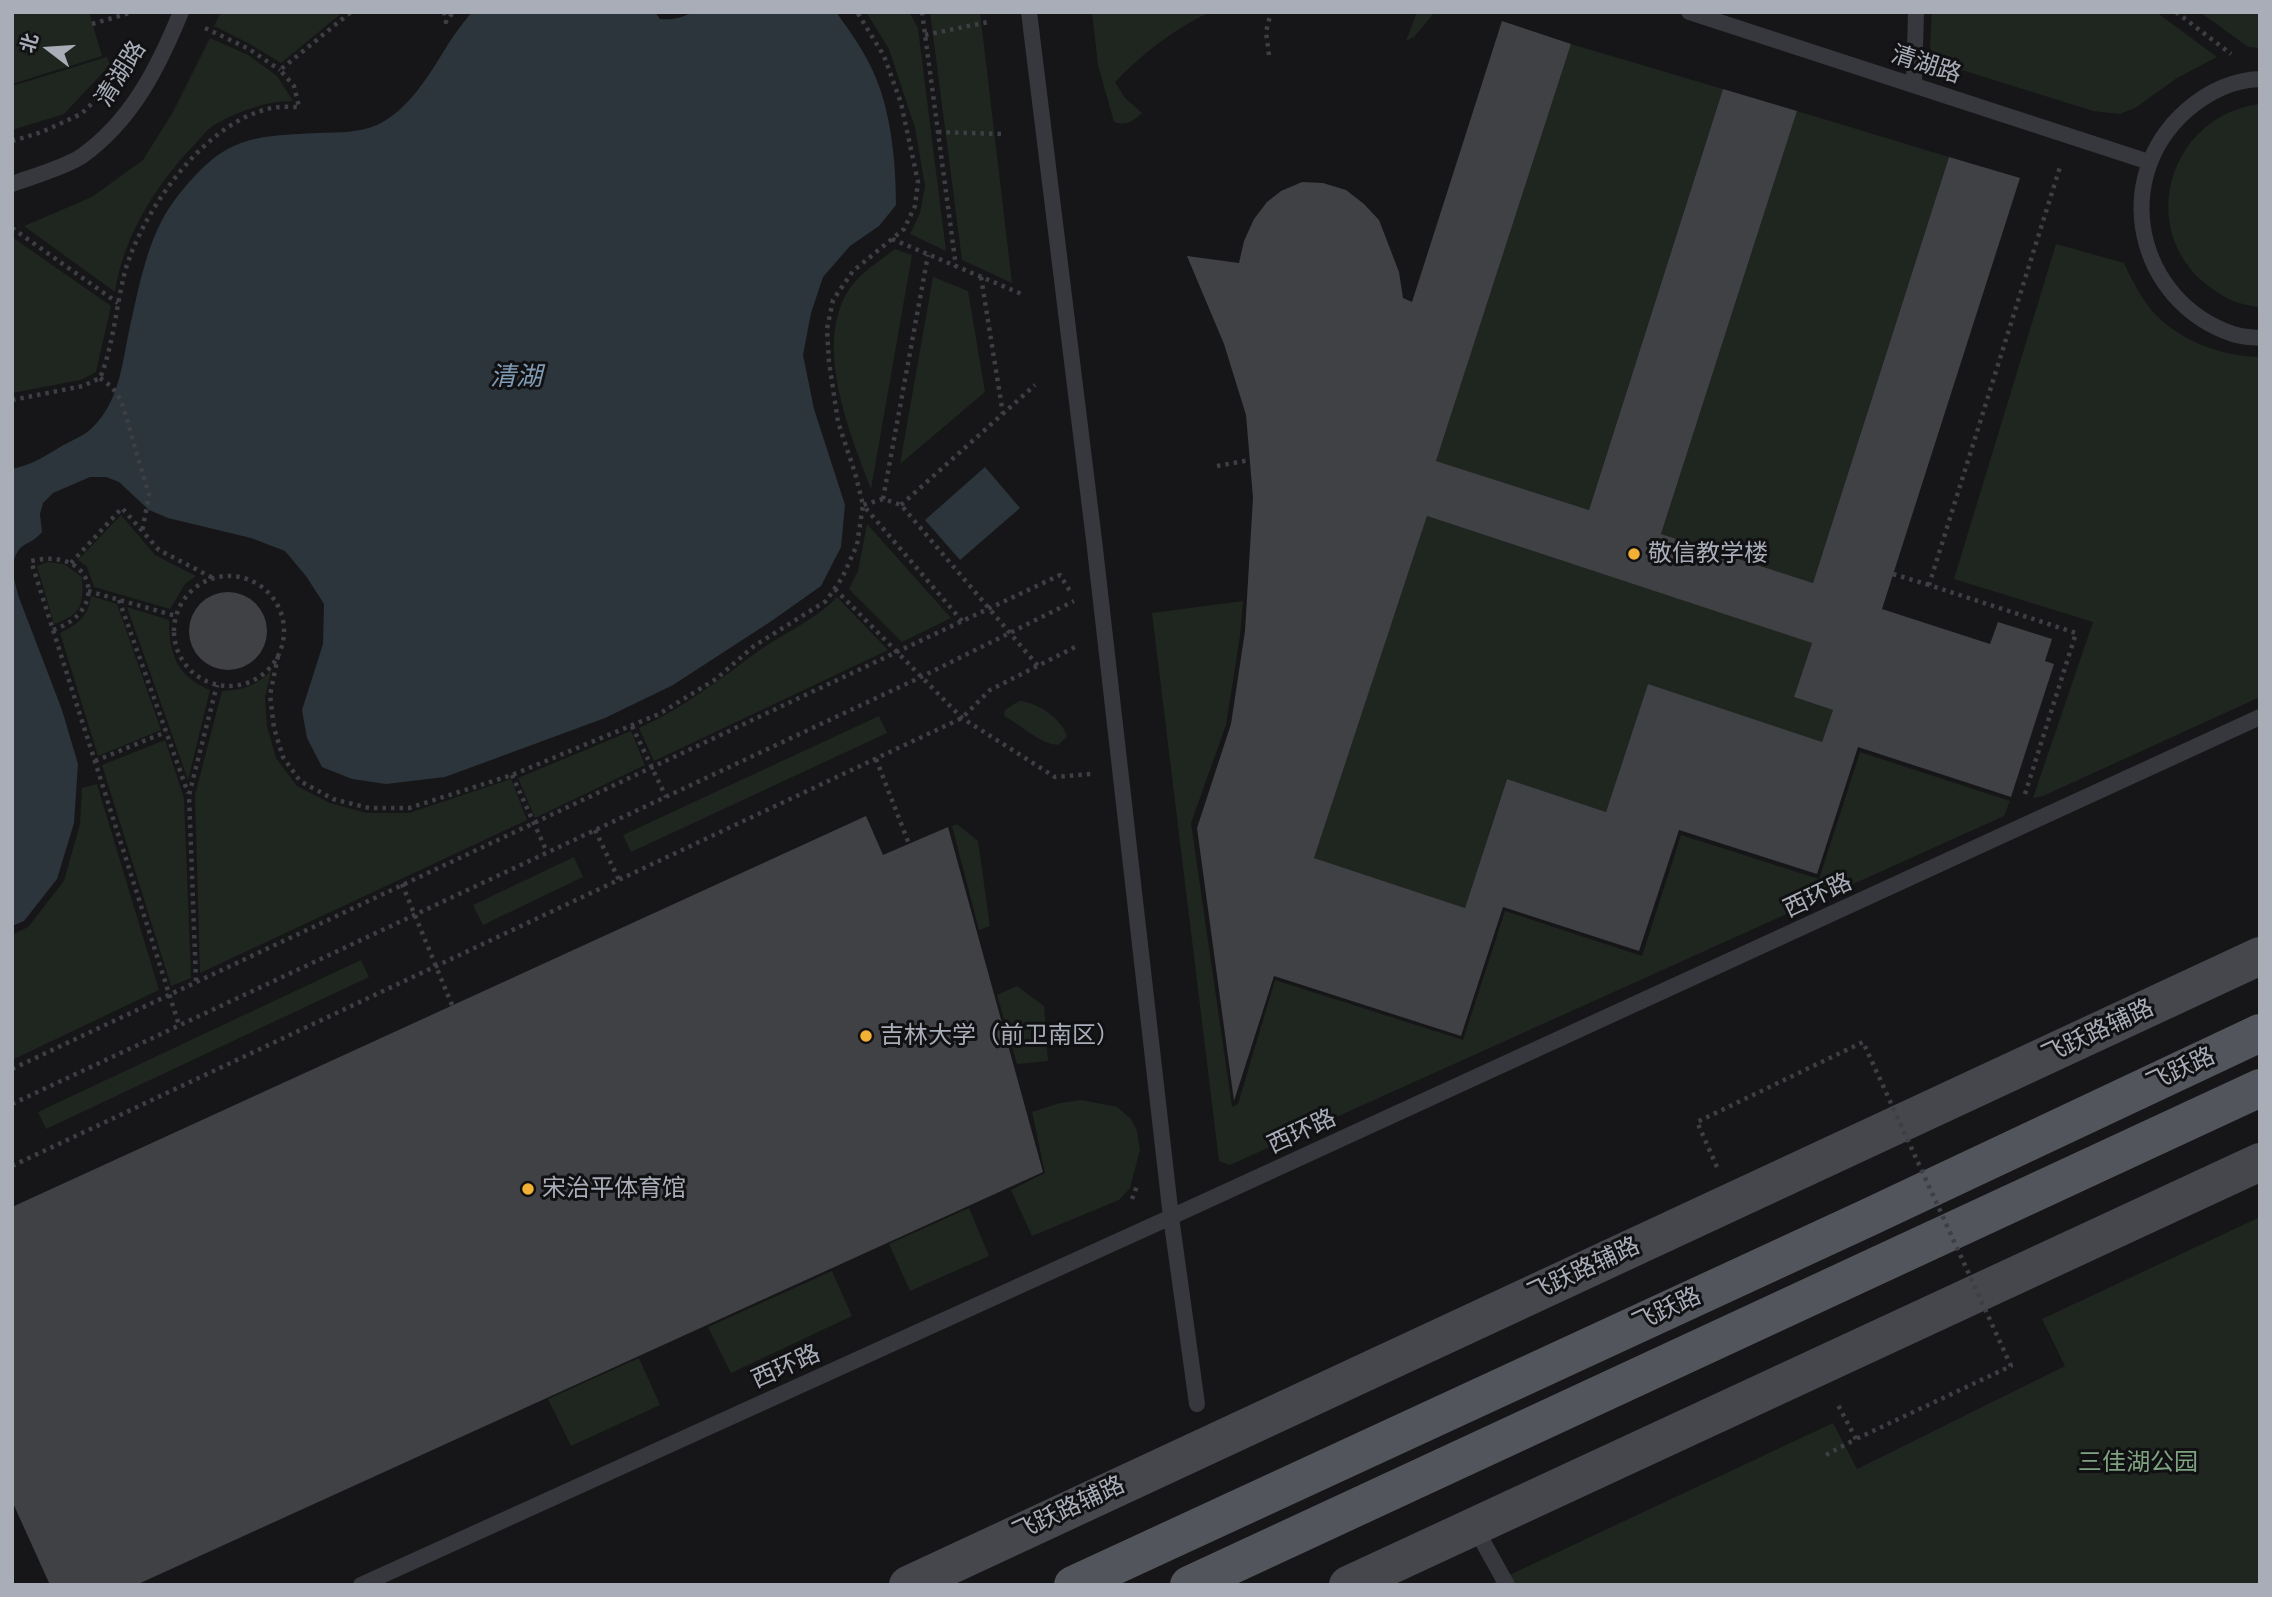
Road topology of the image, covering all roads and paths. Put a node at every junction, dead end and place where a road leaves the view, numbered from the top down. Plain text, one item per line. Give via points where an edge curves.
1 (133, 12) edge
2 (181, 12) edge
3 (351, 12) edge
4 (444, 12) edge
5 (453, 12) edge
6 (857, 12) edge
7 (916, 12) edge
8 (922, 12) edge
9 (1029, 12) edge
10 (1271, 12) edge
11 (1689, 12) edge
12 (1916, 12) edge
13 (2176, 12) edge
14 (988, 22) dead end
15 (92, 24) dead end
16 (924, 24) junction
17 (205, 28) dead end
18 (925, 35) junction
19 (1269, 55) dead end
20 (280, 70) junction
21 (2253, 79) edge
22 (1913, 84) junction
23 (100, 96) dead end
24 (938, 132) junction
25 (1002, 134) dead end
26 (12, 141) edge
27 (2149, 162) junction
28 (2060, 167) dead end
29 (12, 184) edge
30 (12, 228) edge
31 (892, 239) junction
32 (928, 255) junction
33 (956, 267) junction
34 (981, 277) junction
35 (1024, 295) dead end
36 (118, 303) junction
37 (2260, 338) edge
38 (100, 378) junction
39 (1035, 385) dead end
40 (12, 400) edge
41 (1003, 414) junction
42 (1250, 460) dead end
43 (1217, 466) dead end
44 (883, 499) junction
45 (863, 505) junction
46 (901, 505) junction
47 (142, 533) junction
48 (71, 563) junction
49 (1893, 574) dead end
50 (213, 578) junction
51 (1929, 585) junction
52 (835, 589) junction
53 (88, 591) junction
54 (119, 600) junction
55 (1076, 600) junction
56 (989, 608) junction
57 (1077, 611) dead end
58 (176, 615) junction
59 (962, 621) junction
60 (53, 630) junction
61 (1010, 633) junction
62 (1081, 644) dead end
63 (897, 652) junction
64 (278, 656) junction
65 (1038, 666) junction
66 (921, 677) junction
67 (217, 685) junction
68 (2260, 717) edge
69 (962, 718) junction
70 (632, 726) junction
71 (166, 732) junction
72 (876, 759) junction
73 (95, 761) junction
74 (652, 768) junction
75 (1096, 773) dead end
76 (512, 775) junction
77 (189, 794) junction
78 (666, 797) junction
79 (534, 823) junction
80 (595, 830) junction
81 (2012, 832) junction
82 (909, 844) dead end
83 (547, 852) junction
84 (619, 880) junction
85 (402, 884) junction
86 (415, 914) junction
87 (2260, 956) edge
88 (437, 965) junction
89 (196, 981) junction
90 (169, 994) junction
91 (452, 1005) dead end
92 (179, 1025) junction
93 (2260, 1033) edge
94 (12, 1069) edge
95 (2260, 1088) edge
96 (12, 1104) edge
97 (2260, 1162) edge
98 (12, 1166) edge
99 (1717, 1167) dead end
100 (1171, 1217) junction
101 (1837, 1403) dead end
102 (1197, 1404) dead end
103 (1856, 1439) junction
104 (1826, 1455) dead end
105 (1474, 1526) junction
106 (361, 1585) edge
107 (908, 1585) edge
108 (1073, 1585) edge
109 (1189, 1585) edge
110 (1348, 1585) edge
111 (1507, 1585) edge

1 - 15 path
2 - 29 lane, 清湖路 via 123,120 80,157
3 - 20 path
4 - 5 path via 446,22
6 - 31 path via 884,56 901,103 918,182 915,206 904,229
7 - 16 path
8 - 16 path
9 - 100 lane
10 - 19 path via 1266,32
11 - 22 lane, 清湖路
12 - 22 lane
13 - 21 path via 2229,51
14 - 18 path
16 - 18 path
17 - 20 path via 249,48
18 - 24 path
20 - 36 path via 294,86 299,107 273,108 210,140 147,218
21 - 27 lane via 2204,95 2171,124
22 - 27 lane, 清湖路
23 - 26 path via 81,114
24 - 25 path
24 - 33 path
27 - 37 lane via 2140,205 2146,248 2165,286 2196,316 2235,335
28 - 51 path
30 - 36 path
31 - 32 path
31 - 45 path via 853,271 833,300 827,330 838,422
32 - 33 path
32 - 44 path
33 - 34 path
34 - 35 path
34 - 41 path
36 - 38 path
38 - 40 path via 83,386
38 - 47 path via 121,400 149,495
39 - 41 path
41 - 46 path
42 - 43 path
44 - 45 path
44 - 46 path
45 - 52 path via 857,545
45 - 59 path
46 - 56 path
47 - 48 path via 122,509
47 - 50 path via 159,550
48 - 53 path via 85,576
48 - 60 path via 47,557 31,561
49 - 51 path
50 - 58 path via 197,586
50 - 64 path via 249,580 276,603 283,620
51 - 81 path via 2076,633
52 - 63 path
52 - 70 path via 825,601 754,646 716,679
53 - 54 path
53 - 60 path via 77,618
54 - 58 path
54 - 71 path
55 - 56 path via 1060,575
55 - 57 path
55 - 61 path
56 - 59 path
56 - 61 path
58 - 67 path via 173,634 186,667
59 - 63 path
60 - 73 path
61 - 65 path
61 - 66 path
62 - 65 path
63 - 66 path
63 - 74 path
64 - 67 path via 253,681
64 - 76 path via 270,695 283,757 300,781 333,799 369,808 409,808
65 - 69 path via 990,690
66 - 69 path
66 - 78 path
67 - 77 path
68 - 81 lane, 西环路
69 - 72 path
69 - 75 path via 1055,777
70 - 74 path
70 - 76 path
71 - 73 path
71 - 77 path
72 - 82 path
72 - 84 path
73 - 90 path
74 - 78 path
74 - 79 path
76 - 79 path
77 - 89 path
78 - 80 path
79 - 83 path
79 - 85 path
80 - 83 path
80 - 84 path
81 - 100 lane, 西环路
83 - 86 path
84 - 88 path
85 - 86 path
85 - 89 path
86 - 88 path
86 - 92 path
87 - 107 street, 飞跃路辅路
88 - 91 path
88 - 98 path
89 - 90 path
90 - 92 path
90 - 94 path
92 - 96 path
93 - 108 main road, 飞跃路
95 - 109 main road, 飞跃路
97 - 105 street
99 - 103 path, bridge via 1697,1122 1863,1042 2011,1366
100 - 102 lane
100 - 106 lane, 西环路
101 - 103 path
103 - 104 path
105 - 110 street
105 - 111 lane

